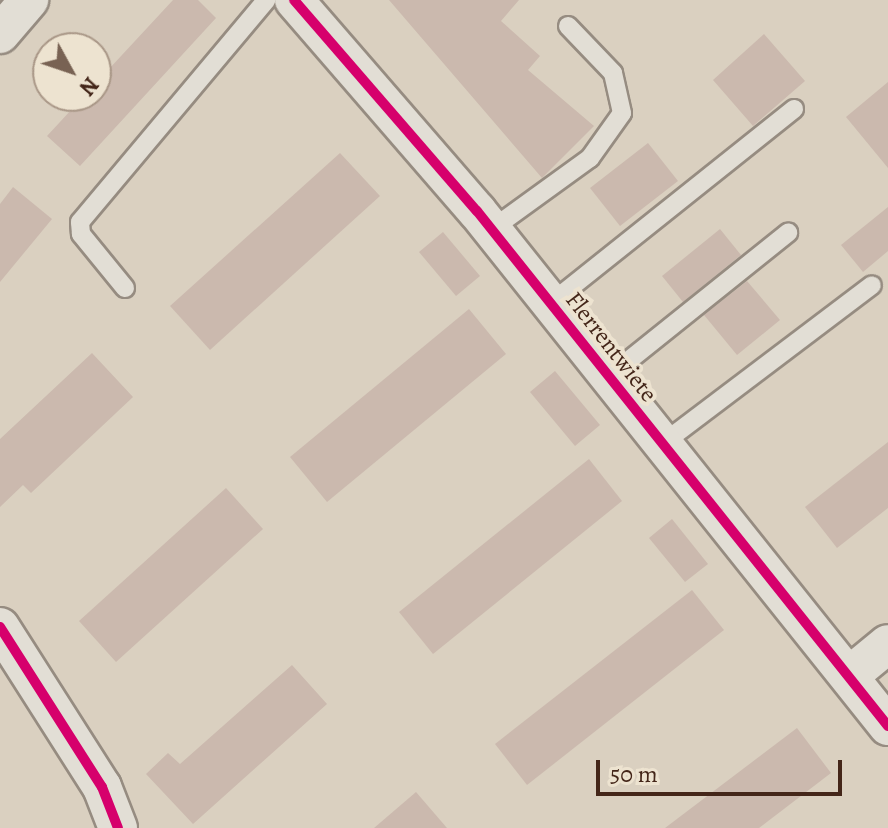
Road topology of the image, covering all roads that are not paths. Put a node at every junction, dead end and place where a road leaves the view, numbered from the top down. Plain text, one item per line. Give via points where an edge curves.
1 (29, 0) edge
2 (266, 0) edge
3 (302, 3) edge
4 (568, 26) dead end
5 (0, 34) edge
6 (794, 109) dead end
7 (492, 229) junction
8 (788, 233) dead end
9 (872, 285) dead end
10 (125, 288) dead end
11 (551, 303) junction
12 (608, 377) junction
13 (662, 444) junction
14 (0, 627) edge
15 (888, 644) edge
16 (849, 676) junction
17 (888, 726) edge
18 (118, 828) edge

1 - 5 street
2 - 10 lane via 80,222 81,234
3 - 7 street, Flerrentwiete
4 - 7 lane via 613,73 622,113 590,158
6 - 11 lane
7 - 11 street, Flerrentwiete
8 - 12 lane
9 - 13 lane
11 - 12 street, Flerrentwiete
12 - 13 street, Flerrentwiete
13 - 16 street, Flerrentwiete
14 - 18 street via 102,787
15 - 16 street
16 - 17 street, Flerrentwiete

